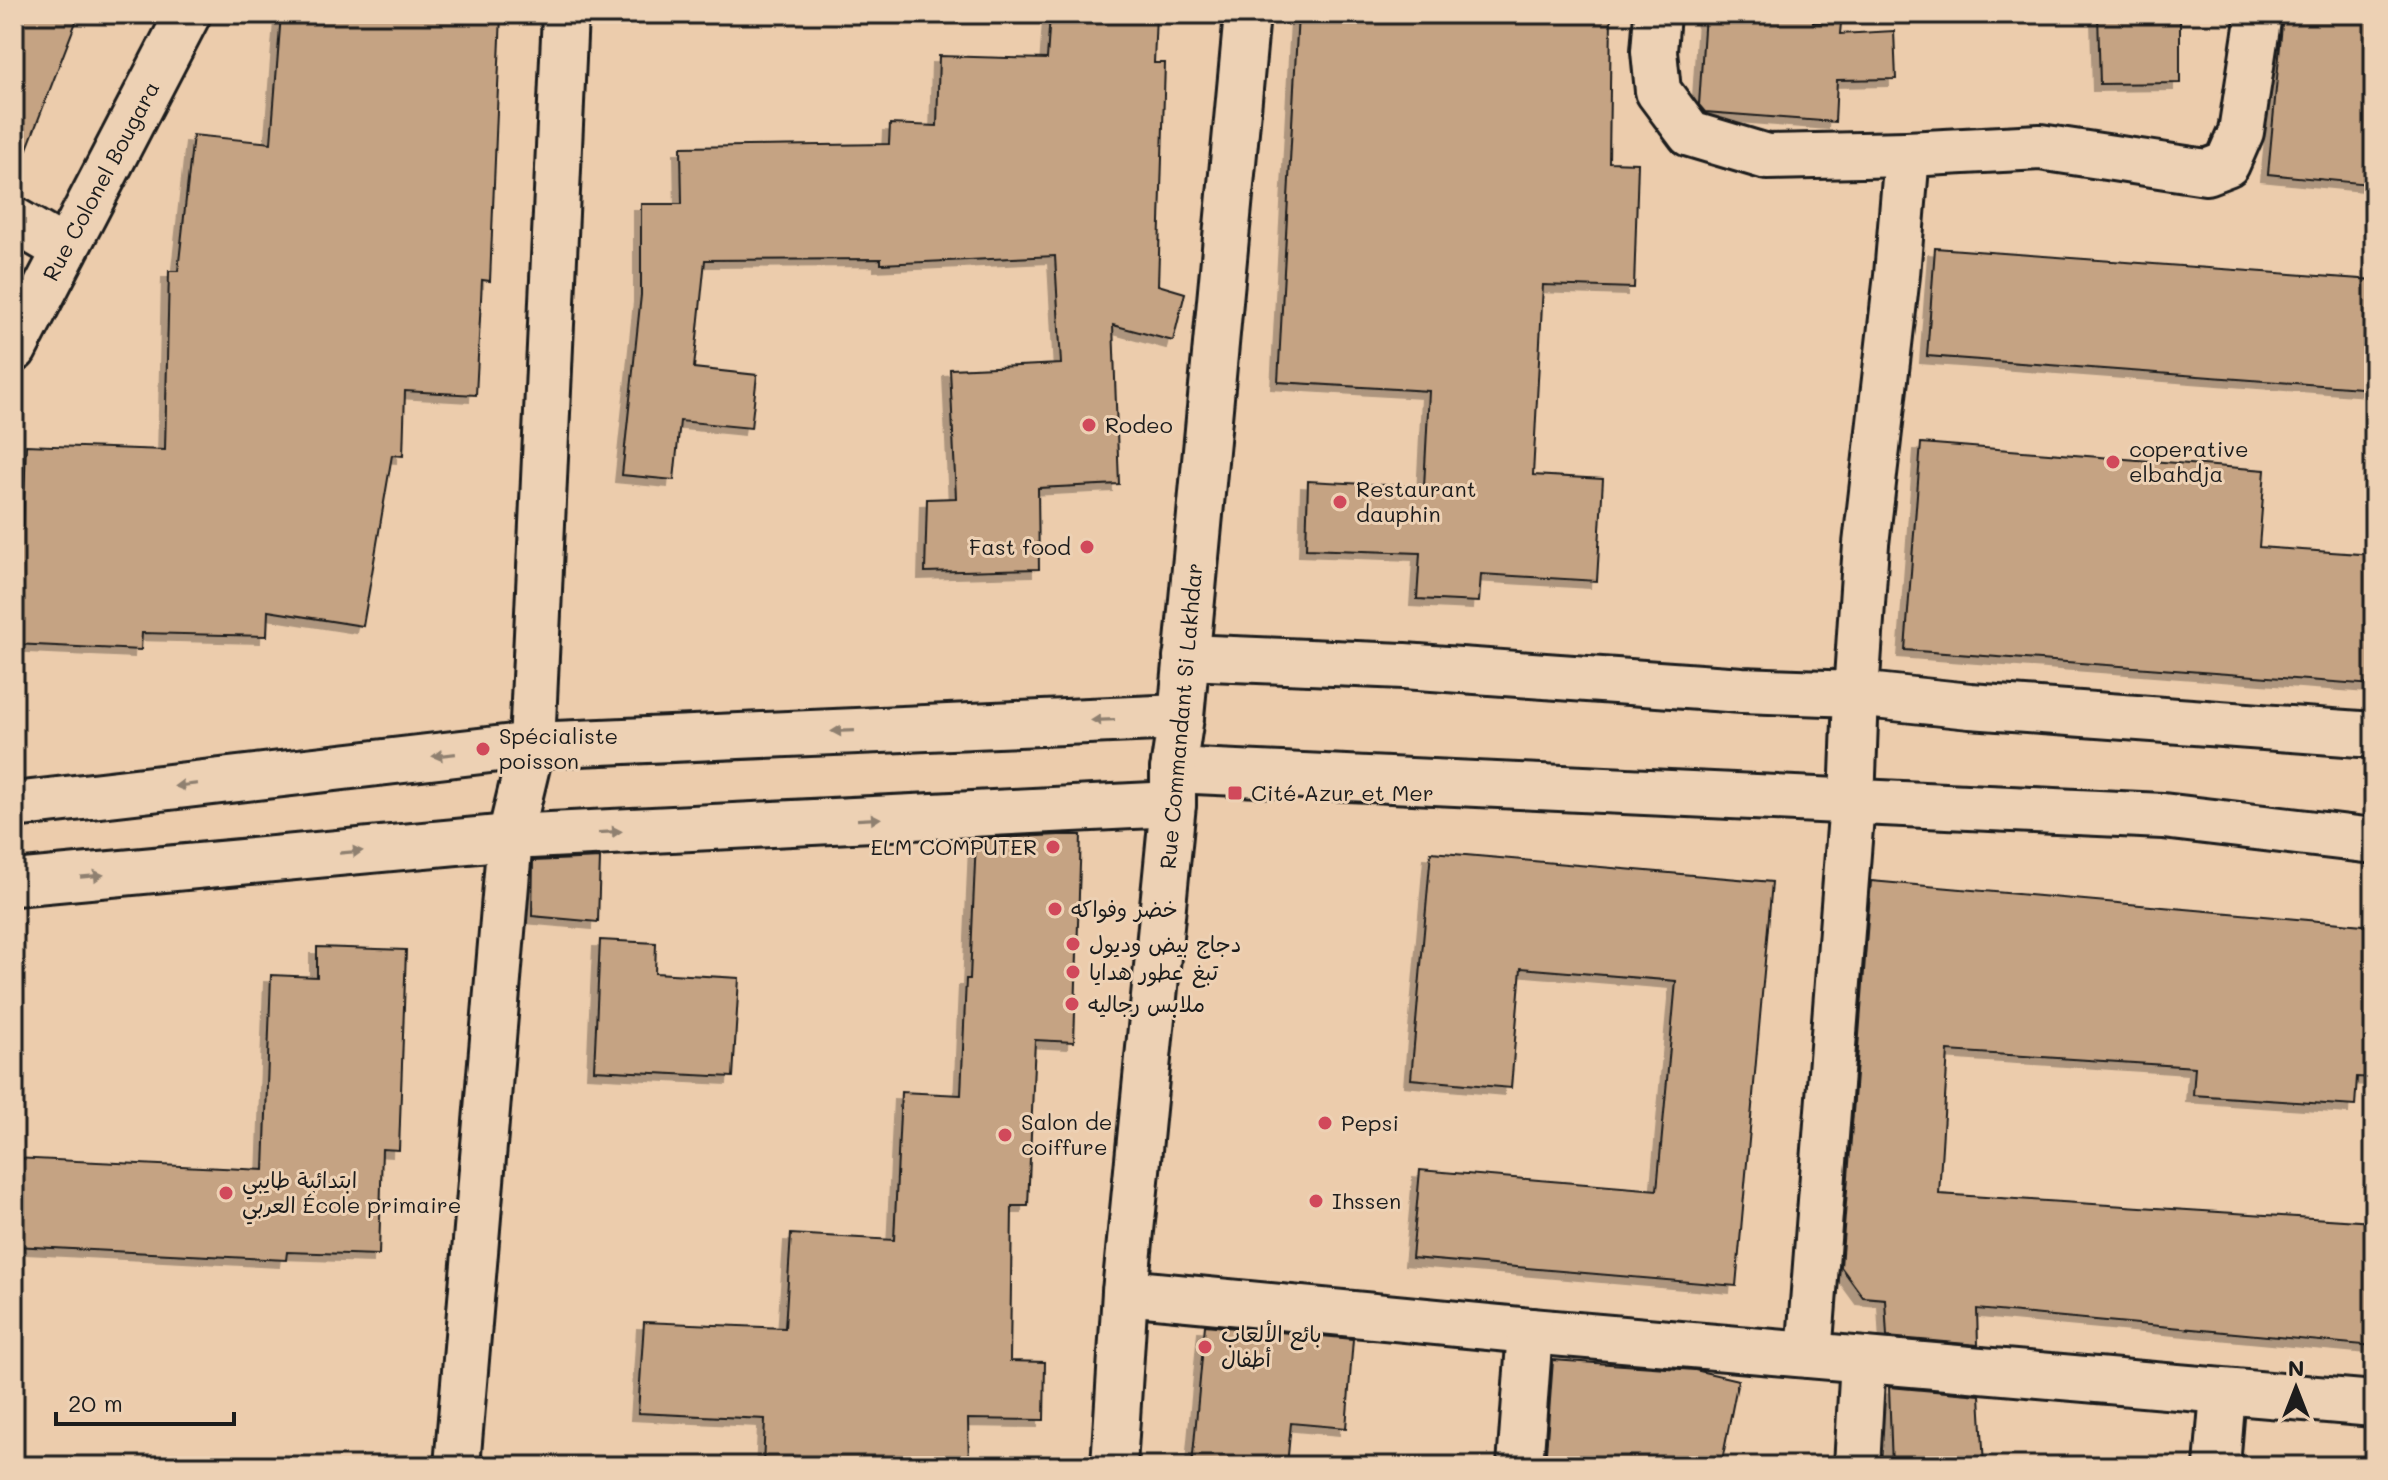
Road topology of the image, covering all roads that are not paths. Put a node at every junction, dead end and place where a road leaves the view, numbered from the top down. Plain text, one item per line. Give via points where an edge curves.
1 (188, 14) edge
2 (565, 14) edge
3 (1247, 14) edge
4 (1657, 14) edge
5 (2259, 14) edge
6 (1907, 154) junction
7 (14, 220) edge
8 (65, 250) junction
9 (14, 349) edge
10 (1186, 657) junction
11 (1856, 694) junction
12 (1181, 717) junction
13 (2374, 735) edge
14 (532, 745) junction
15 (1173, 787) junction
16 (1852, 802) junction
17 (14, 805) edge
18 (510, 837) junction
19 (2374, 841) edge
20 (14, 883) edge
21 (1125, 1292) junction
22 (1530, 1331) junction
23 (1809, 1355) junction
24 (1863, 1360) junction
25 (2223, 1393) junction
26 (2374, 1404) edge
27 (457, 1466) edge
28 (1114, 1466) edge
29 (1520, 1466) edge
30 (1857, 1466) edge
31 (2217, 1466) edge

1 - 8 street, Rue Colonel Bougara
2 - 14 street
3 - 10 street, Rue Commandant Si Lakhdar
4 - 6 street via 1658,91 1690,134 1767,157
5 - 6 street via 2241,132 2227,164 2206,172 2040,147
6 - 11 street via 1866,544
7 - 8 street
8 - 9 street, Rue Colonel Bougara
10 - 11 street
10 - 12 street, Rue Commandant Si Lakhdar
11 - 13 street
11 - 16 street
12 -> 14 street
12 - 15 street, Rue Commandant Si Lakhdar
14 -> 17 street
14 - 18 street
15 - 16 street
18 -> 15 street
15 - 21 street, Rue Commandant Si Lakhdar
16 - 19 street via 2163,816
16 - 23 street
20 -> 18 street
18 - 27 street
21 - 22 street
21 - 28 street, Rue Commandant Si Lakhdar
22 - 23 street
22 - 29 street
23 - 24 street
24 - 25 street
24 - 30 street
25 - 26 street
25 - 31 street

